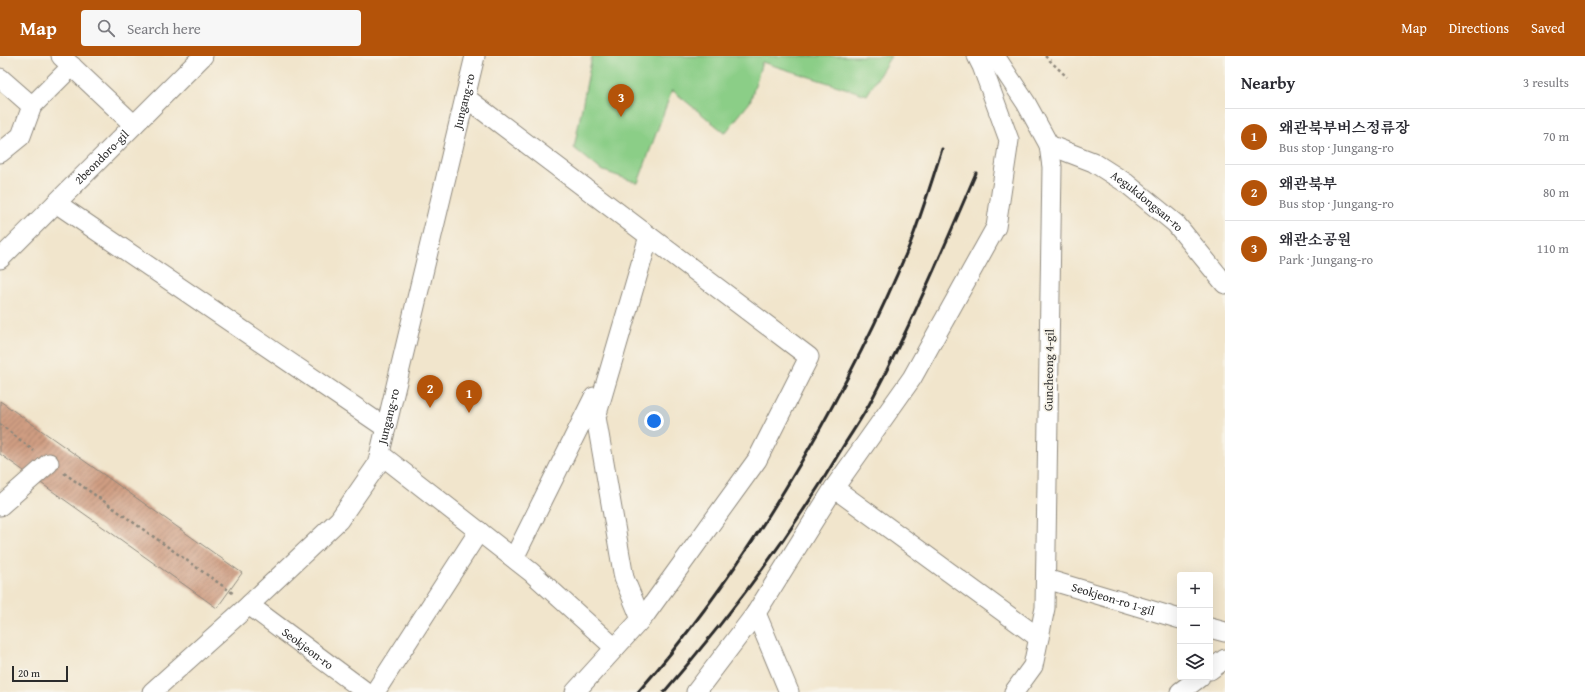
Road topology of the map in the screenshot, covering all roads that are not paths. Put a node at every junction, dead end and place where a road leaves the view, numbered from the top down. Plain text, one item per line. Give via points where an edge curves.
1 (475, 56) edge
2 (978, 56) edge
3 (996, 56) edge
4 (200, 57) edge
5 (66, 61) edge
6 (0, 78) edge
7 (465, 97) junction
8 (32, 106) junction
9 (134, 126) junction
10 (1048, 145) junction
11 (0, 153) edge
12 (56, 203) junction
13 (649, 236) junction
14 (0, 259) edge
15 (1225, 284) edge
16 (612, 361) junction
17 (386, 428) junction
18 (380, 454) junction
19 (50, 463) road end
20 (834, 488) junction
21 (0, 506) edge
22 (479, 531) junction
23 (514, 558) junction
24 (1046, 579) junction
25 (249, 605) junction
26 (756, 613) junction
27 (1177, 618) edge
28 (641, 619) junction
29 (1213, 629) edge
30 (1225, 632) edge
31 (1039, 638) junction
32 (615, 648) junction
33 (1225, 659) edge
34 (1213, 668) edge
35 (1196, 680) edge
36 (152, 692) edge
37 (366, 692) edge
38 (375, 692) edge
39 (575, 692) edge
40 (696, 692) edge
41 (789, 692) edge
42 (1014, 692) edge
43 (1180, 692) edge

1 - 7 street, Jungang-ro
2 - 20 street via 1008,140 996,227 912,378
3 - 10 street, Guncheong 4-gil via 1026,103
4 - 9 street, 2beondoro-gil
5 - 8 street
5 - 9 street
6 - 8 street
7 - 13 street
7 - 17 street, Jungang-ro
8 - 11 street via 21,136
9 - 12 street, 2beondoro-gil
10 - 15 street, Aegukdongsan-ro via 1093,162 1126,183 1176,224
10 - 24 street, Guncheong 4-gil via 1052,167
12 - 14 street, 2beondoro-gil
12 - 17 street
13 - 16 street
13 - 28 street via 809,357 757,460
16 - 23 street
16 - 28 street via 596,417 624,578
17 - 18 street, Jungang-ro
18 - 22 street
18 - 25 street, Jungang-ro via 377,465 339,520
19 - 21 street
20 - 26 street
20 - 31 street
22 - 23 street
22 - 38 street
23 - 32 street
24 - 27 street, Seokjeon-ro 1-gil
24 - 31 street, Guncheong 4-gil via 1045,608
25 - 36 street, Jungang-ro
25 - 37 street, Seokjeon-ro
26 - 40 street
26 - 41 street
28 - 32 street
29 - 30 street
31 - 42 street, Guncheong 4-gil via 1033,666
32 - 39 street
33 - 34 street
35 - 43 street

